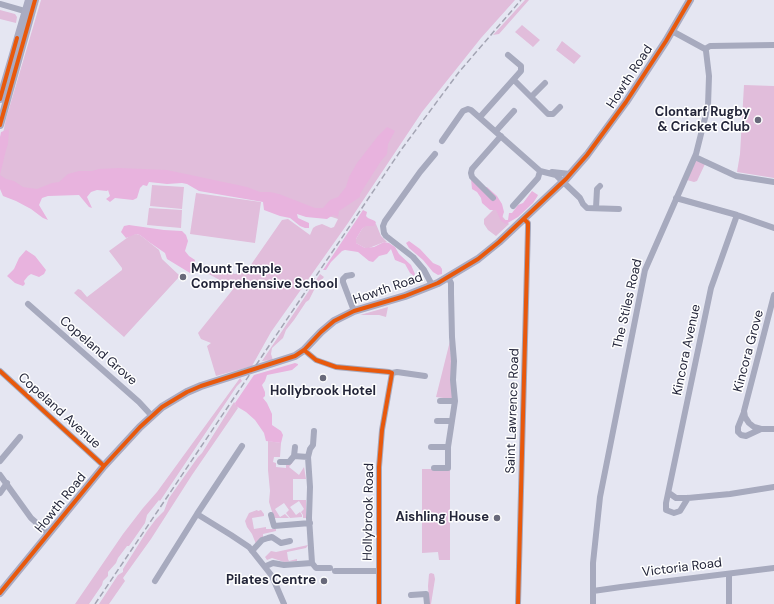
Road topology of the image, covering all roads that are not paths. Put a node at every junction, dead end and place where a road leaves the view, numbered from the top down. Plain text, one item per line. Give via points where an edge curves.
1 (29, 0) edge
2 (35, 0) edge
3 (690, 0) edge
4 (1, 3) edge
5 (28, 12) junction
6 (672, 31) junction
7 (774, 45) edge
8 (705, 49) junction
9 (508, 55) dead end
10 (12, 67) junction
11 (514, 80) junction
12 (545, 82) dead end
13 (531, 97) junction
14 (0, 99) edge
15 (560, 107) dead end
16 (514, 112) dead end
17 (480, 117) junction
18 (0, 124) edge
19 (496, 131) junction
20 (501, 136) junction
21 (442, 141) dead end
22 (435, 154) dead end
23 (695, 157) junction
24 (540, 171) junction
25 (551, 172) junction
26 (570, 174) junction
27 (563, 182) junction
28 (774, 182) edge
29 (600, 186) dead end
30 (493, 198) dead end
31 (676, 198) junction
32 (513, 206) dead end
33 (596, 208) junction
34 (619, 209) dead end
35 (737, 215) junction
36 (524, 219) junction
37 (774, 228) edge
38 (352, 275) dead end
39 (448, 277) junction
40 (432, 285) junction
41 (774, 295) edge
42 (28, 304) dead end
43 (354, 311) junction
44 (304, 350) junction
45 (0, 371) edge
46 (392, 373) junction
47 (425, 376) dead end
48 (440, 401) dead end
49 (455, 401) junction
50 (744, 411) junction
51 (152, 415) junction
52 (437, 421) dead end
53 (452, 421) junction
54 (761, 429) junction
55 (774, 429) edge
56 (314, 431) dead end
57 (20, 437) dead end
58 (242, 446) dead end
59 (295, 447) dead end
60 (431, 447) dead end
61 (448, 447) junction
62 (294, 456) junction
63 (308, 457) junction
64 (0, 461) edge
65 (280, 462) dead end
66 (104, 466) junction
67 (434, 468) dead end
68 (0, 475) edge
69 (7, 483) junction
70 (774, 487) edge
71 (0, 493) edge
72 (669, 493) junction
73 (688, 498) junction
74 (197, 514) junction
75 (271, 515) dead end
76 (310, 523) junction
77 (49, 534) junction
78 (290, 542) dead end
79 (252, 551) junction
80 (312, 563) junction
81 (266, 566) junction
82 (774, 568) edge
83 (379, 572) junction
84 (729, 574) junction
85 (155, 581) dead end
86 (593, 591) junction
87 (0, 594) edge
88 (411, 595) dead end
89 (284, 604) edge
90 (379, 604) edge
91 (427, 604) edge
92 (518, 604) edge
93 (593, 604) edge
94 (729, 604) edge

1 - 5 main road
2 - 5 main road
3 - 6 main road, Howth Road
4 - 5 street
5 - 10 main road
6 - 8 street
6 - 26 main road, Howth Road via 617,115
7 - 8 street via 710,46
8 - 23 street, The Stiles Road via 709,95
9 - 11 street via 522,69
10 - 14 main road
10 - 18 main road
11 - 13 street
11 - 17 street
12 - 13 street
13 - 15 street via 548,114 553,114
16 - 19 street
17 - 19 street
17 - 21 street via 471,110 466,110
19 - 20 street
20 - 24 street
20 - 30 street via 471,173 472,178
22 - 40 street via 384,221 383,230 386,236 413,257
23 - 28 street via 736,176
23 - 31 street, The Stiles Road
24 - 25 street
24 - 32 street via 538,178
25 - 26 street
25 - 27 street
26 - 27 main road, Howth Road
27 - 33 street via 587,208
27 - 36 main road, Howth Road
29 - 33 street via 597,189
31 - 35 street
31 - 86 street, The Stiles Road via 645,270 600,497 593,563
33 - 34 street
35 - 37 street
35 - 72 street, Kincora Avenue via 711,288
36 - 39 main road, Howth Road via 478,259
36 - 92 street, Saint Lawrence Road via 528,227
38 - 43 street via 346,276 343,282
39 - 40 main road, Howth Road
39 - 49 street via 451,283
40 - 43 main road, Howth Road
41 - 50 street, Kincora Grove
42 - 51 street, Copeland Grove
43 - 44 main road, Howth Road via 330,324
44 - 46 street via 316,360 336,367
44 - 51 main road, Howth Road via 292,358 201,386 172,400
45 - 66 street, Copeland Avenue
46 - 47 street
46 - 83 street, Hollybrook Road via 382,430 379,467
48 - 49 street
49 - 53 street
50 - 54 street, Kincora Grove via 749,423
50 - 54 street, Kincora Grove via 738,432 746,436
51 - 66 main road, Howth Road
52 - 53 street
53 - 61 street
54 - 55 street, Kincora Grove
56 - 63 street via 313,445
57 - 64 street
58 - 74 street
59 - 62 street
60 - 61 street
61 - 67 street via 448,468
62 - 63 street
62 - 65 street via 289,462
63 - 76 street
66 - 77 main road, Howth Road
68 - 69 street
69 - 71 street
69 - 77 street via 31,518
70 - 73 street
72 - 73 street via 676,498
72 - 73 street, Kincora Avenue via 665,507 671,512 680,511
74 - 79 street via 231,534
74 - 85 street
75 - 76 street via 274,526
76 - 80 street
77 - 87 main road, Howth Road
78 - 79 street via 281,543 268,538 262,540
79 - 81 street
80 - 81 street via 273,563
80 - 83 street via 316,568
81 - 89 street
82 - 84 street, Victoria Road
83 - 90 street, Hollybrook Road
84 - 86 street, Victoria Road
84 - 94 street
86 - 93 street, The Stiles Road
88 - 91 street via 426,594

